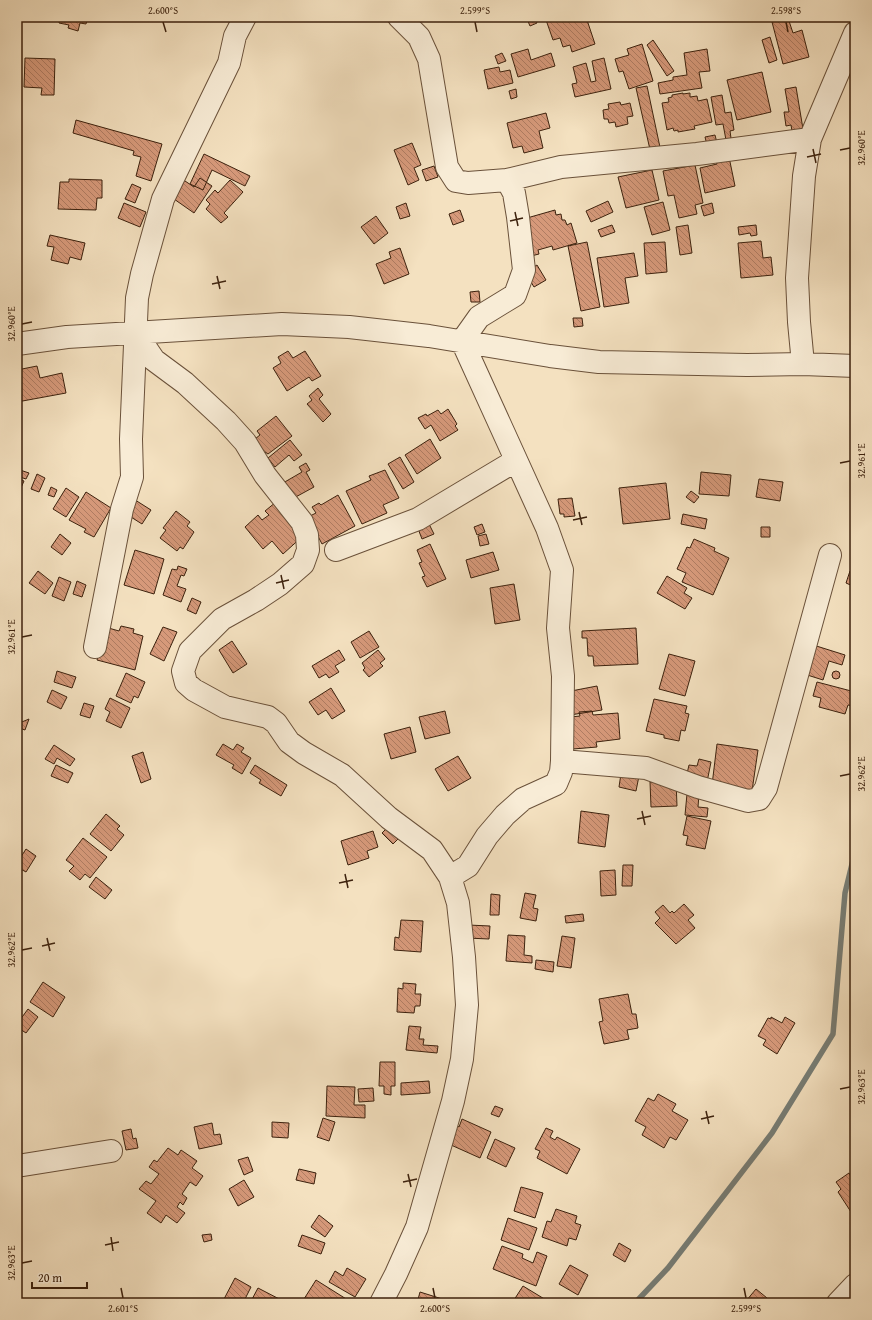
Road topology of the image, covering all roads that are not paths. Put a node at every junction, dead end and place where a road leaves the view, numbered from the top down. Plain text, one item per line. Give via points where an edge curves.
1 (244, 17) edge
2 (399, 17) edge
3 (855, 33) edge
4 (810, 139) junction
5 (507, 180) junction
6 (135, 332) junction
7 (462, 341) junction
8 (17, 344) edge
9 (803, 364) junction
10 (855, 366) edge
11 (515, 461) junction
12 (336, 550) dead end
13 (830, 555) dead end
14 (95, 647) dead end
15 (562, 761) junction
16 (450, 877) junction
17 (111, 1151) dead end
18 (17, 1166) edge
19 (855, 1285) edge
20 (381, 1303) edge
21 (838, 1303) edge

1 - 6 street via 235,36 229,63 163,199 140,280
2 - 5 street via 419,37 429,59 447,167 456,181 468,183
3 - 4 street
4 - 5 street via 697,154 561,167
4 - 9 street via 804,176 797,278
5 - 7 street via 514,193 524,270 515,295 480,317
6 - 7 street via 282,324 349,327
6 - 8 street
6 - 14 street via 132,477 122,509
6 - 16 street via 154,360 185,383 245,442 265,475 302,522 307,535 308,550 303,564 280,584 222,619 190,650 183,671 186,683 225,707 268,717 276,723 289,742 342,775 389,818 432,850
7 - 9 street via 599,362
7 - 11 street
9 - 10 street
11 - 12 street via 418,519
11 - 15 street via 547,528 562,570 558,628 562,676
13 - 15 street via 766,788 759,799 748,801 698,787 646,768
15 - 16 street via 556,784 523,799 487,836 468,866
16 - 20 street via 458,903 464,958 467,1005 462,1059 453,1101 417,1227
17 - 18 street
19 - 21 street

